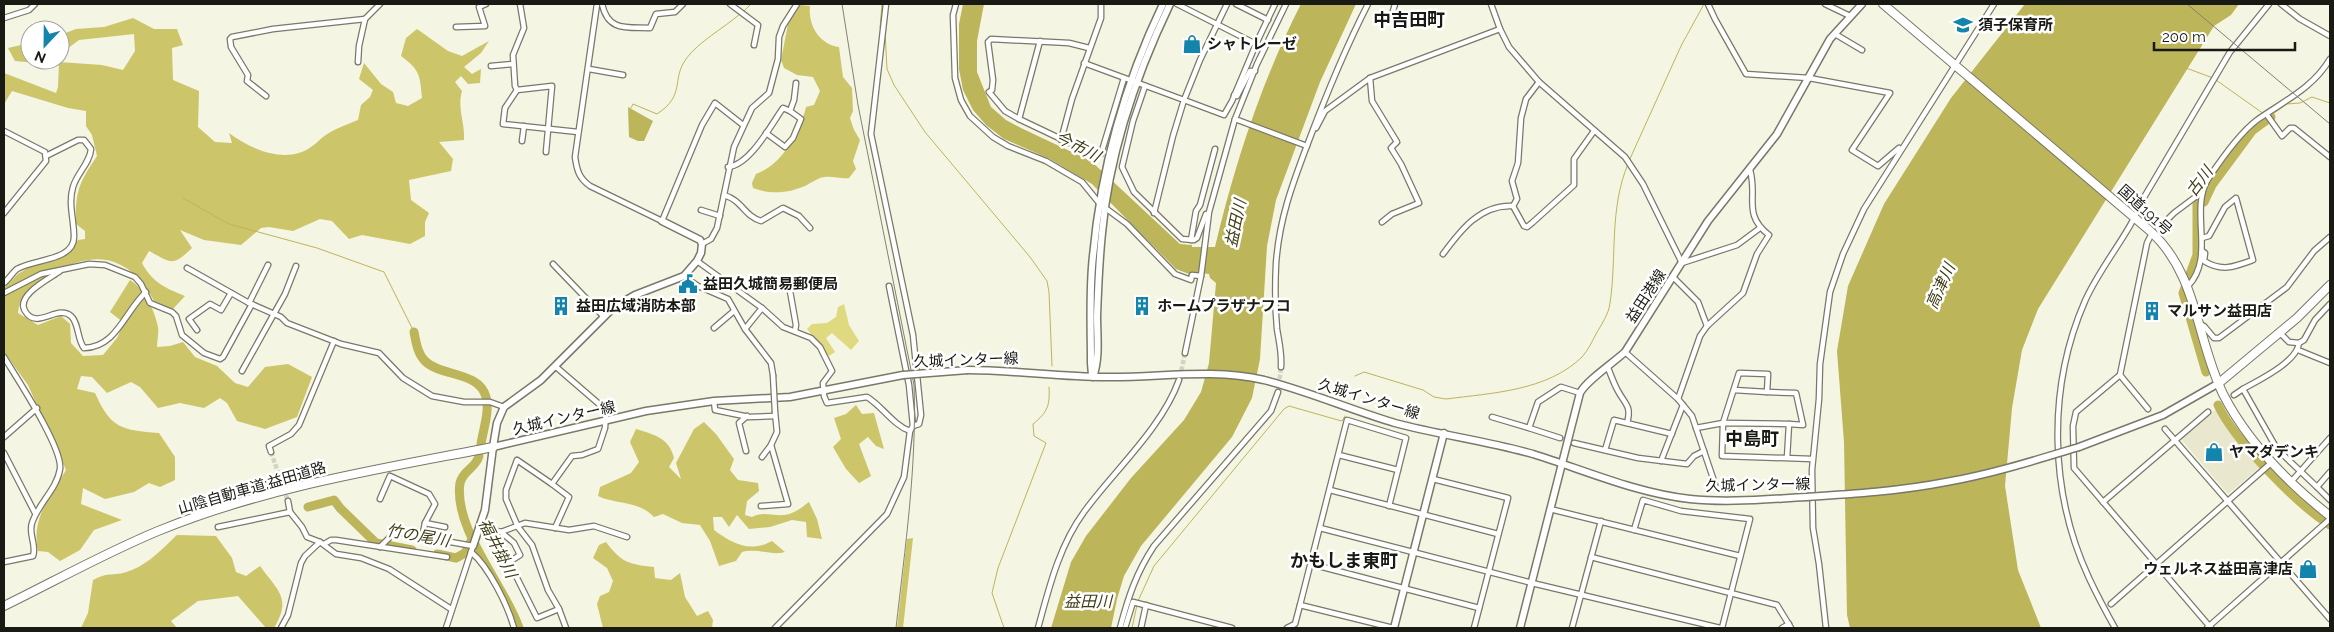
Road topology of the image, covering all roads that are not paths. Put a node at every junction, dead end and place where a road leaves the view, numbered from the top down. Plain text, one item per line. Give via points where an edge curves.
1 (35, 4) edge
2 (380, 4) edge
3 (486, 4) edge
4 (520, 4) edge
5 (597, 4) edge
6 (602, 4) edge
7 (683, 4) edge
8 (730, 4) edge
9 (797, 4) edge
10 (886, 4) edge
11 (956, 4) edge
12 (1101, 4) edge
13 (1163, 4) edge
14 (1170, 4) edge
15 (1177, 4) edge
16 (1227, 4) edge
17 (1236, 4) edge
18 (1275, 4) edge
19 (1286, 4) edge
20 (1368, 4) edge
21 (1395, 4) edge
22 (1491, 4) edge
23 (1708, 4) edge
24 (1825, 4) edge
25 (1862, 4) edge
26 (1883, 4) edge
27 (1994, 4) edge
28 (2269, 4) edge
29 (2281, 4) edge
30 (1393, 11) dead end
31 (1850, 16) junction
32 (4, 18) edge
33 (365, 20) junction
34 (1268, 20) junction
35 (1216, 24) junction
36 (456, 27) dead end
37 (1500, 29) junction
38 (1835, 34) junction
39 (2330, 36) edge
40 (1040, 41) junction
41 (1256, 44) junction
42 (754, 45) dead end
43 (1089, 48) junction
44 (1862, 50) dead end
45 (2330, 59) edge
46 (358, 62) dead end
47 (1084, 63) junction
48 (513, 64) junction
49 (491, 66) dead end
50 (1956, 66) junction
51 (588, 68) junction
52 (1255, 71) junction
53 (623, 75) dead end
54 (1124, 78) junction
55 (1370, 78) junction
56 (1809, 78) junction
57 (1134, 82) junction
58 (1538, 82) junction
59 (796, 83) dead end
60 (1145, 86) junction
61 (517, 90) junction
62 (1234, 95) junction
63 (266, 96) dead end
64 (1184, 100) junction
65 (790, 111) junction
66 (2268, 115) junction
67 (1018, 119) junction
68 (1235, 119) junction
69 (743, 125) junction
70 (524, 126) junction
71 (548, 128) junction
72 (4, 130) edge
73 (1594, 131) junction
74 (578, 132) junction
75 (766, 133) junction
76 (1311, 135) junction
77 (1062, 140) junction
78 (522, 141) dead end
79 (1903, 145) junction
80 (1305, 146) junction
81 (1216, 149) dead end
82 (546, 152) dead end
83 (46, 156) junction
84 (2330, 157) edge
85 (728, 166) junction
86 (1750, 170) junction
87 (2202, 192) junction
88 (724, 195) junction
89 (1103, 204) junction
90 (1513, 206) junction
91 (701, 210) dead end
92 (1209, 212) junction
93 (4, 213) edge
94 (1154, 213) junction
95 (720, 216) junction
96 (2133, 216) junction
97 (662, 221) junction
98 (1382, 222) dead end
99 (810, 228) dead end
100 (1760, 228) junction
101 (2158, 230) dead end
102 (2150, 237) dead end
103 (2330, 237) edge
104 (2202, 238) junction
105 (1191, 240) junction
106 (702, 244) junction
107 (2202, 251) junction
108 (1443, 254) dead end
109 (697, 262) junction
110 (1682, 263) junction
111 (268, 264) dead end
112 (553, 264) dead end
113 (296, 266) dead end
114 (187, 268) dead end
115 (62, 270) junction
116 (684, 276) junction
117 (1201, 276) junction
118 (1673, 277) junction
119 (820, 281) dead end
120 (4, 283) edge
121 (2330, 285) edge
122 (889, 286) dead end
123 (2188, 286) junction
124 (2330, 291) edge
125 (4, 292) edge
126 (146, 292) junction
127 (231, 294) junction
128 (251, 304) junction
129 (2330, 304) edge
130 (762, 308) junction
131 (734, 311) junction
132 (274, 314) junction
133 (604, 317) junction
134 (2198, 323) junction
135 (1707, 326) junction
136 (714, 328) dead end
137 (745, 329) junction
138 (197, 330) dead end
139 (795, 331) junction
140 (2281, 335) junction
141 (334, 342) junction
142 (2299, 343) junction
143 (2298, 350) junction
144 (1625, 352) junction
145 (1185, 353) tunnel mouth
146 (4, 357) edge
147 (2330, 363) edge
148 (555, 366) junction
149 (1281, 367) tunnel mouth
150 (1608, 368) junction
151 (242, 371) dead end
152 (2120, 375) junction
153 (1093, 377) junction
154 (1179, 380) tunnel mouth
155 (2219, 383) junction
156 (2243, 389) junction
157 (1734, 390) junction
158 (823, 392) junction
159 (1278, 392) tunnel mouth
160 (1767, 392) junction
161 (1580, 393) junction
162 (2234, 395) dead end
163 (1678, 399) junction
164 (714, 401) junction
165 (1683, 406) junction
166 (37, 408) junction
167 (504, 408) junction
168 (2148, 409) dead end
169 (2208, 412) dead end
170 (775, 414) junction
171 (747, 416) junction
172 (1492, 417) dead end
173 (606, 420) junction
174 (1627, 423) junction
175 (1724, 423) junction
176 (1789, 424) junction
177 (913, 426) junction
178 (1529, 428) junction
179 (1696, 428) junction
180 (2165, 429) dead end
181 (910, 431) junction
182 (1444, 433) junction
183 (1672, 434) junction
184 (4, 437) edge
185 (1560, 438) tunnel mouth
186 (2330, 438) edge
187 (2176, 440) junction
188 (1574, 443) tunnel mouth
189 (771, 446) junction
190 (493, 447) junction
191 (746, 450) dead end
192 (1605, 450) junction
193 (1704, 451) junction
194 (272, 452) dead end
195 (4, 453) edge
196 (1339, 455) junction
197 (762, 457) dead end
198 (1787, 458) junction
199 (1812, 459) junction
200 (1661, 461) junction
201 (1562, 463) junction
202 (2271, 463) junction
203 (1398, 470) junction
204 (2300, 472) junction
205 (2330, 472) edge
206 (1433, 479) junction
207 (2290, 482) junction
208 (552, 484) junction
209 (1716, 484) dead end
210 (2317, 487) junction
211 (1330, 490) junction
212 (380, 499) dead end
213 (2228, 500) junction
214 (2330, 500) edge
215 (288, 501) tunnel mouth
216 (2103, 502) junction
217 (761, 506) dead end
218 (1389, 506) junction
219 (1550, 509) junction
220 (290, 512) junction
221 (35, 513) junction
222 (1424, 515) junction
223 (2330, 517) edge
224 (1601, 521) junction
225 (425, 523) junction
226 (218, 526) dead end
227 (480, 526) junction
228 (518, 526) junction
229 (445, 527) dead end
230 (555, 528) junction
231 (1320, 528) junction
232 (1634, 530) junction
233 (500, 532) junction
234 (1498, 534) junction
235 (422, 537) junction
236 (627, 537) dead end
237 (322, 543) junction
238 (380, 547) junction
239 (472, 549) junction
240 (1414, 552) junction
241 (1740, 556) junction
242 (447, 557) dead end
243 (1591, 558) junction
244 (4, 562) edge
245 (2281, 563) junction
246 (1311, 564) junction
247 (2156, 564) junction
248 (1489, 572) junction
249 (1532, 583) junction
250 (1404, 589) junction
251 (1731, 592) junction
252 (1582, 595) junction
253 (2111, 604) dead end
254 (1146, 605) junction
255 (1300, 605) junction
256 (4, 606) edge
257 (1479, 608) junction
258 (559, 609) junction
259 (451, 610) junction
260 (2330, 619) edge
261 (1368, 622) junction
262 (1790, 626) edge
263 (281, 628) edge
264 (446, 628) edge
265 (514, 628) edge
266 (566, 628) edge
267 (775, 628) edge
268 (1038, 628) edge
269 (1120, 628) edge
270 (1126, 628) edge
271 (1141, 628) edge
272 (1232, 628) edge
273 (1287, 628) edge
274 (1366, 628) edge
275 (1394, 628) edge
276 (1474, 628) edge
277 (1520, 628) edge
278 (1572, 628) edge
279 (1721, 628) edge
280 (1782, 628) edge
281 (1826, 628) edge
282 (2115, 628) edge
283 (2209, 628) edge

1 - 32 street via 30,10
2 - 33 street
3 - 36 street via 479,7 485,26
4 - 48 street via 524,28 514,48
5 - 51 street
6 - 7 street via 610,22 620,27 650,28 656,14 675,12
8 - 42 street via 758,25
9 - 69 street via 779,37 778,59 769,93 752,108
10 - 177 street via 871,134 914,343 921,416 919,424
11 - 89 street via 955,78 970,116 1008,146 1082,182
12 - 43 street via 1101,18
13 - 57 main road via 1148,35
14 - 57 main road
15 - 35 street
16 - 35 street
17 - 34 street
18 - 34 street
19 - 52 street
20 - 76 street via 1340,61
21 - 30 street
22 - 37 street
23 - 56 street via 1746,74
24 - 31 street
25 - 31 main road, 益田港線
26 - 50 highway, 国道191号
27 - 50 street
28 - 96 street via 2230,52
29 - 39 street
31 - 38 main road, 益田港線
33 - 46 street
33 - 63 street via 273,28 232,37 231,47 248,75 247,81
34 - 41 street
35 - 41 street
35 - 64 street
37 - 55 street
37 - 58 street via 1509,48
38 - 44 street
38 - 56 main road, 益田港線
40 - 43 street
40 - 67 street
40 - 67 street via 991,39 988,42 994,80 989,92 1005,111
41 - 62 street
43 - 47 street
45 - 66 street via 2313,82
47 - 54 street
47 - 77 street
48 - 49 street
48 - 61 street
50 - 79 street
50 - 96 highway, 国道191号
51 - 53 street
51 - 74 street
52 - 62 street via 1250,71 1237,96
52 - 68 street
54 - 57 street
54 - 77 street via 1101,154
55 - 76 street via 1325,111
55 - 98 street via 1372,101 1397,142 1391,148 1419,203 1392,214
56 - 79 street via 1890,93 1852,150 1878,166
56 - 86 main road, 益田港線 via 1777,134
57 - 60 street
57 - 89 main road via 1109,169
58 - 73 street
58 - 90 street via 1526,99 1521,118 1518,164 1512,181 1517,199
59 - 65 street
60 - 64 street
60 - 94 street via 1122,167 1134,192
61 - 70 street via 505,108 503,124
61 - 71 street via 552,86
62 - 64 street via 1224,115
64 - 94 street
65 - 75 street via 783,108
65 - 75 street via 801,119 793,138 785,146
66 - 84 street via 2282,136 2294,128
66 - 87 street via 2245,132
67 - 77 street
68 - 80 street
68 - 92 street
69 - 85 street
69 - 97 street via 715,103
70 - 71 street
70 - 78 street
71 - 74 street
71 - 82 street
72 - 83 street via 38,147
73 - 90 street via 1574,159 1574,185 1527,227
73 - 110 street via 1625,157 1643,184
74 - 97 street via 575,157 581,180
75 - 85 street via 744,159
76 - 80 street
79 - 199 street via 1864,209 1830,292
80 - 149 street via 1279,238 1275,287
81 - 105 street via 1196,211
83 - 93 street via 42,167
83 - 120 street via 78,140 84,140 91,149 73,185 70,199 72,246 64,254 16,270
85 - 88 street
86 - 100 street via 1751,199
86 - 110 main road, 益田港線 via 1708,221
87 - 101 street via 2174,212
87 - 104 street
88 - 95 street
88 - 99 street via 740,202 752,218 761,221 783,208
89 - 117 street via 1175,274 1191,280 1192,275
89 - 153 main road via 1093,256 1091,288 1090,363
90 - 108 street via 1477,216 1460,231
91 - 95 street
92 - 105 street via 1198,238
92 - 117 street
94 - 105 street via 1179,237
95 - 106 street via 711,239
96 - 123 highway, 国道191号 via 2170,252
96 - 282 street via 2094,282 2074,328 2060,386 2058,417 2066,511 2088,577
97 - 106 main road via 694,236
100 - 110 street via 1737,245
100 - 135 street via 1769,235 1756,254 1743,293
102 - 152 street
103 - 134 street via 2314,251 2287,287 2219,338 2214,338
104 - 107 street
104 - 107 street via 2209,236 2225,207 2236,198 2253,260 2224,269 2204,261 2205,253
106 - 109 main road
107 - 123 street via 2193,281
109 - 116 main road
109 - 130 street
110 - 118 main road, 益田港線
111 - 128 street
112 - 133 street
113 - 132 street
114 - 127 street
115 - 125 street via 41,274
115 - 126 street via 89,264 105,265 135,277
115 - 126 street via 28,295 25,311 32,318 41,319 61,312 70,315 84,348 99,346 113,336
116 - 131 street via 698,286 723,296
116 - 133 main road via 623,301
117 - 145 street
118 - 135 street via 1698,302
118 - 144 main road, 益田港線
119 - 139 street via 795,286 790,291
121 - 140 highway
122 - 177 street via 909,385
123 - 134 highway, 国道191号
124 - 140 highway
126 - 128 street via 150,302 176,316 182,335 204,353 220,359
127 - 128 street
127 - 138 street via 220,310 210,304 189,319
128 - 132 street
129 - 142 street
130 - 137 street
130 - 139 street via 783,327
131 - 136 street
131 - 137 street
132 - 141 street
132 - 151 street
133 - 148 main road
134 - 155 highway, 国道191号
135 - 163 street via 1700,336
137 - 170 street, bridge via 770,362
139 - 158 street via 810,338 829,361 832,373 823,380
140 - 142 street via 2289,342
140 - 155 highway
141 - 167 street via 379,353 403,378 432,396 455,401 490,402
141 - 194 street via 304,416 291,434 269,446
142 - 143 street
143 - 147 street
143 - 156 street via 2291,359
144 - 150 main road, 益田港線
144 - 163 street
146 - 166 street
148 - 167 main road
148 - 173 street via 606,410
150 - 161 main road, 益田港線 via 1584,385
150 - 174 street via 1618,393 1625,398 1630,413
152 - 168 street
152 - 216 street via 2073,417 2074,468
153 - 158 main road, 久城インター線, bridge via 968,370 903,375
153 - 182 main road, 久城インター線 via 1194,373 1240,376 1395,423
154 - 268 street via 1171,399 1144,438 1075,526 1057,565
155 - 201 main road, 久城インター線, bridge via 2163,415 2079,447 2012,468 1883,492 1729,501 1688,498 1615,482
155 - 202 highway, 国道191号 via 2242,427
156 - 162 street
156 - 204 street via 2277,449
157 - 160 street
157 - 160 street via 1740,374 1768,374
157 - 175 street
158 - 164 main road, 久城インター線
158 - 181 street via 829,403 866,397 902,428
159 - 269 street via 1271,411 1144,560 1132,586
160 - 176 street via 1796,394 1803,425
161 - 178 street via 1561,387 1538,402
161 - 201 main road
163 - 165 street
164 - 171 street via 715,410
164 - 173 main road, 久城インター線
165 - 179 street via 1692,416
165 - 183 street
166 - 184 street
166 - 221 street via 61,467 57,480
167 - 190 main road
169 - 187 street
170 - 171 street
170 - 189 street via 777,432
171 - 191 street via 739,423
172 - 178 street
173 - 190 main road, 久城インター線
173 - 208 street via 598,449 572,456
174 - 183 street
174 - 192 street via 1614,420
175 - 176 street
175 - 179 street
175 - 198 street via 1722,456
176 - 198 street
177 - 181 street
178 - 185 street
179 - 193 street
180 - 187 street
181 - 267 street via 904,477 887,514
182 - 201 main road, 久城インター線
182 - 206 main road
183 - 200 street
186 - 204 street
187 - 213 street
187 - 216 street
188 - 192 street
189 - 197 street
189 - 217 street via 788,504
190 - 227 main road via 489,492
190 - 256 highway, 山陰自動車道;益田道路 via 338,478 232,505 158,531
192 - 200 street
193 - 200 street via 1687,464
193 - 209 street
195 - 221 street
196 - 203 street
196 - 203 street via 1346,420 1406,438
196 - 211 street
198 - 199 street
199 - 281 street via 1813,528
201 - 219 main road
202 - 207 highway, 国道191号
202 - 213 street
203 - 218 street
204 - 207 street
204 - 210 street
205 - 210 street
206 - 222 main road
206 - 234 street via 1508,498
207 - 223 highway, 国道191号
208 - 228 street via 517,460 506,499
208 - 230 street via 569,497
210 - 214 street
211 - 218 street
211 - 231 street
212 - 225 street via 390,476 429,494 435,504
213 - 245 street
213 - 247 street
215 - 220 street
216 - 247 street
218 - 222 street
219 - 224 street
219 - 249 main road
220 - 226 street
220 - 237 street via 307,537
221 - 244 street via 31,526 33,556
222 - 234 street
222 - 240 main road
223 - 245 street
224 - 232 street
224 - 243 street
225 - 229 street
225 - 235 street
227 - 233 street
227 - 239 main road
228 - 230 street via 532,523
228 - 233 street
228 - 258 street via 532,545 548,590
230 - 236 street via 568,530 594,526
231 - 240 street
231 - 246 street
232 - 241 street
232 - 241 street via 1643,500 1681,511 1750,519
233 - 258 street via 514,543 520,555 509,562 537,618
234 - 248 street
235 - 238 street via 395,532
235 - 239 street
237 - 238 street via 331,540
237 - 259 street via 336,554 361,558 389,568
237 - 263 street via 301,563 288,614
238 - 242 street
239 - 259 street
239 - 265 street via 490,576
240 - 248 street
240 - 250 main road
241 - 251 street
243 - 251 street
243 - 252 street
245 - 260 street
245 - 283 street
246 - 250 street
246 - 255 street
247 - 253 street
247 - 283 street
248 - 249 street
248 - 257 street
249 - 252 street
249 - 277 main road
250 - 257 street
250 - 275 main road
251 - 262 street via 1777,605
251 - 279 street
252 - 278 street
252 - 279 street
254 - 270 street via 1133,602
254 - 271 street
254 - 272 street
255 - 261 street
255 - 273 street via 1295,624
257 - 276 street
258 - 266 street
259 - 264 street
261 - 274 street
261 - 275 street
262 - 280 street

